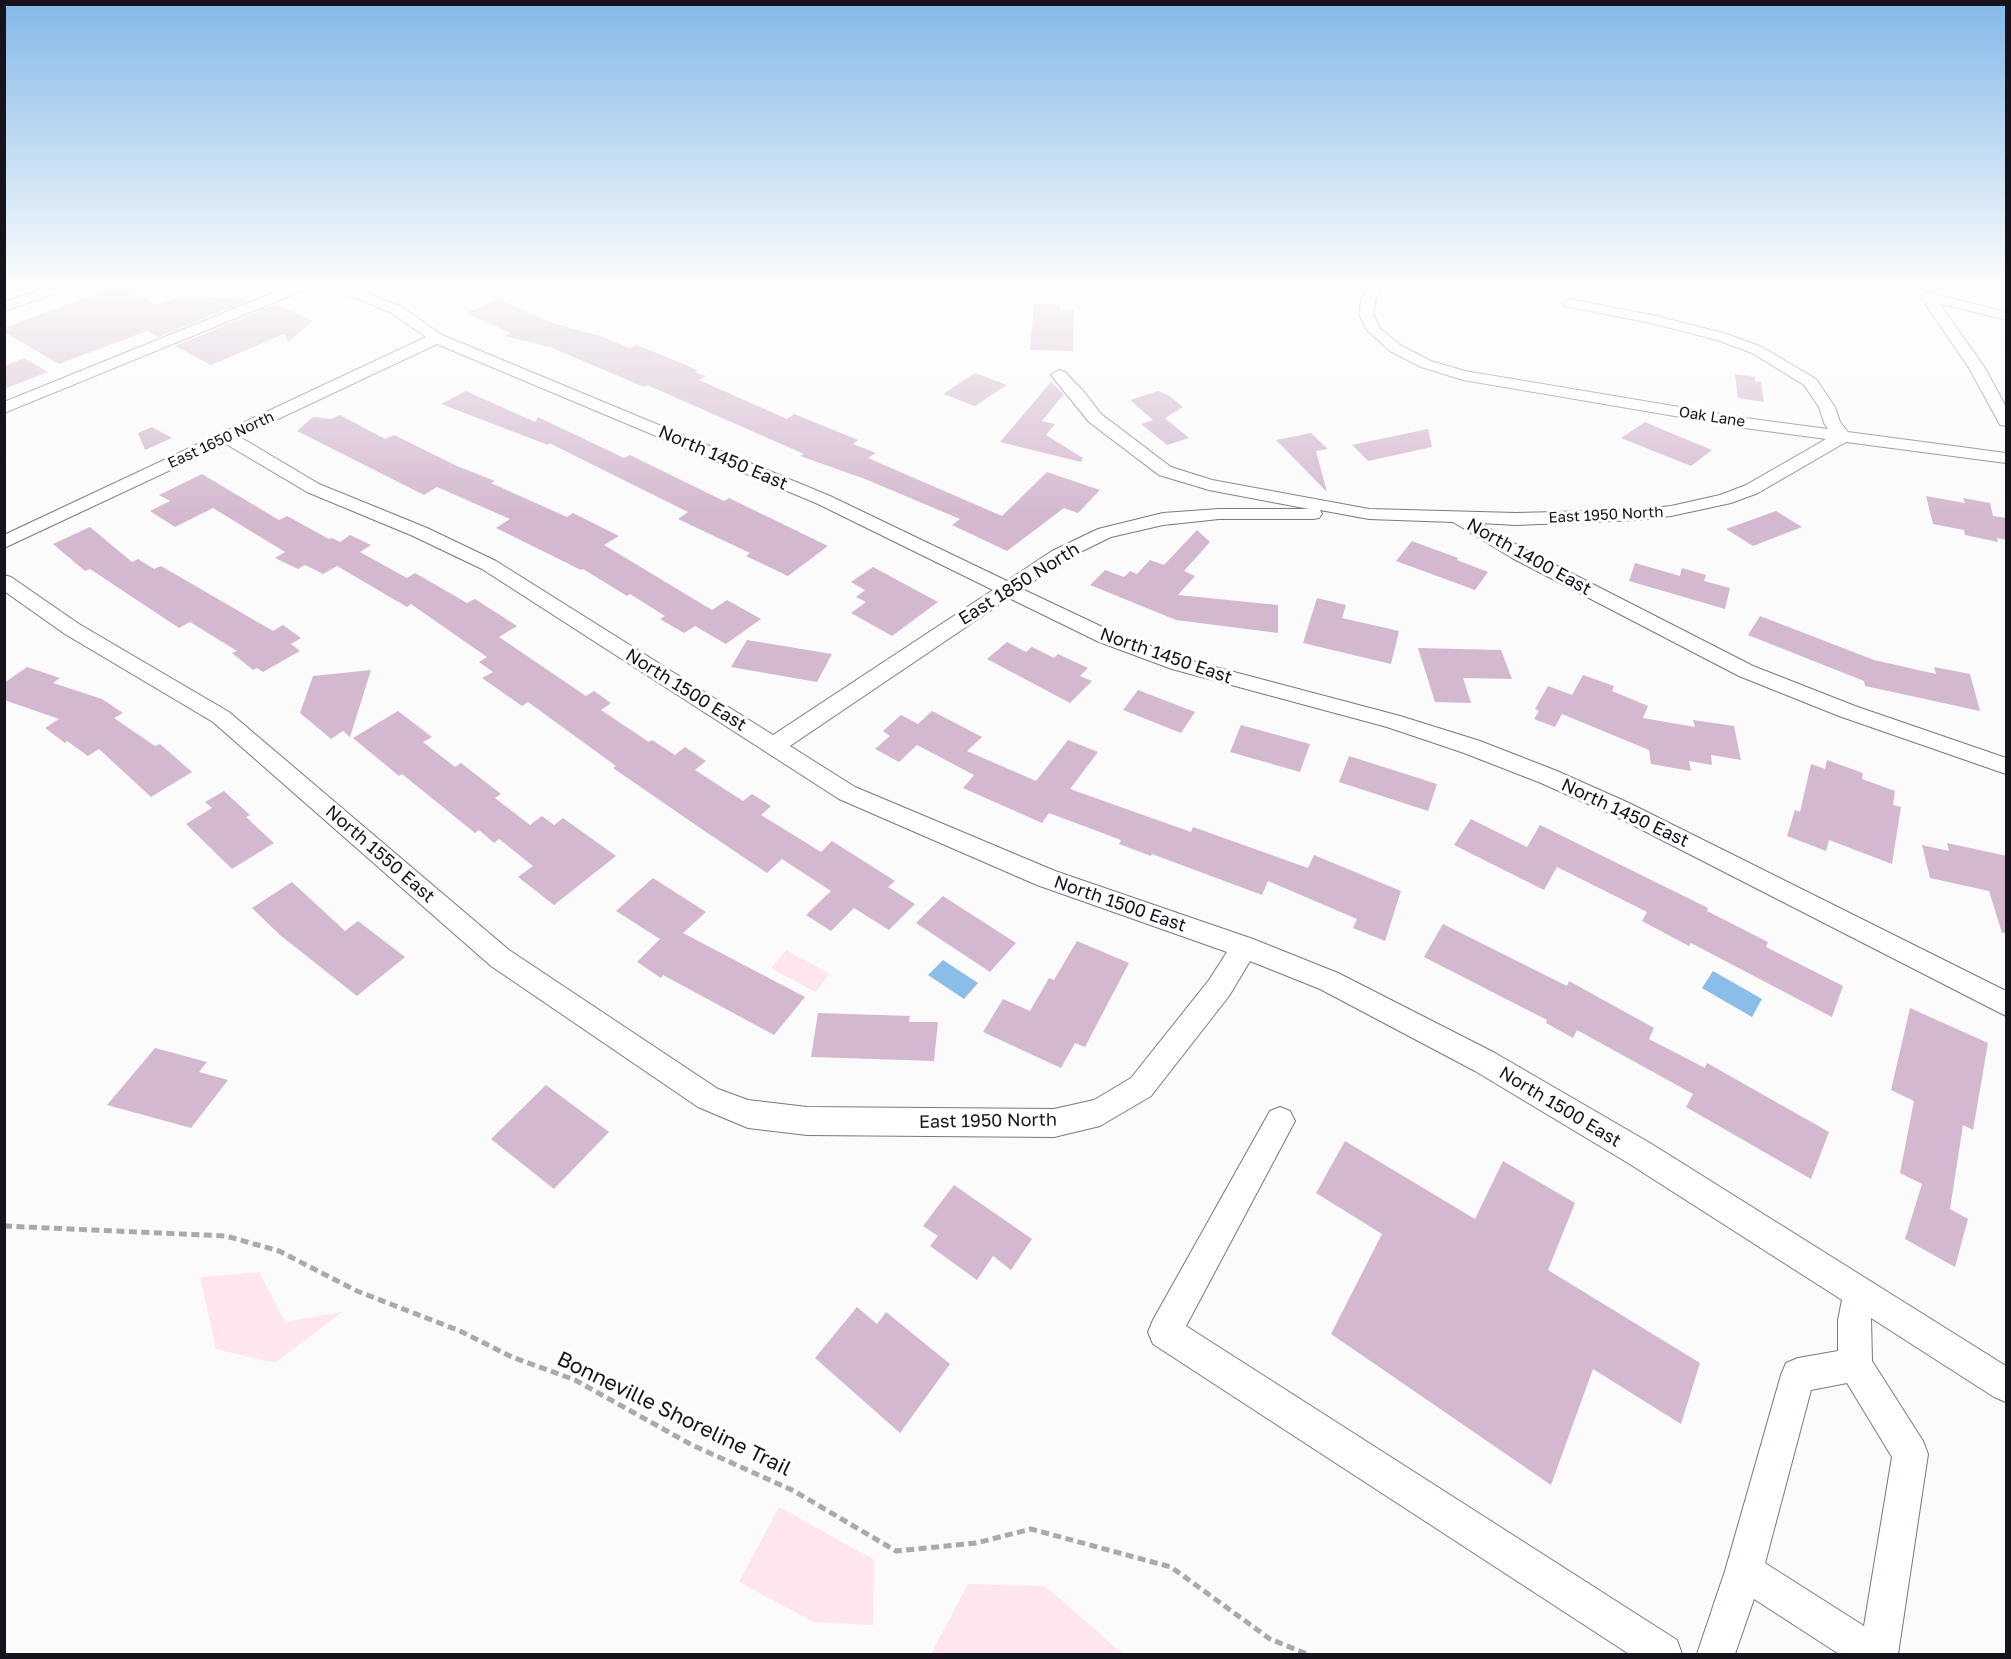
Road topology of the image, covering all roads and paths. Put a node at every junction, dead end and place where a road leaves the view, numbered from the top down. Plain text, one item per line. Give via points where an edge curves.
1 (118, 361) edge
2 (387, 361) edge
3 (493, 361) edge
4 (1421, 361) edge
5 (1779, 361) edge
6 (1972, 361) edge
7 (1059, 375) dead end
8 (4, 408) edge
9 (2007, 421) edge
10 (1843, 436) junction
11 (226, 437) junction
12 (2007, 458) edge
13 (1369, 514) junction
14 (1459, 519) junction
15 (4, 542) edge
16 (4, 581) edge
17 (1008, 590) junction
18 (774, 746) junction
19 (2007, 766) edge
20 (1244, 947) junction
21 (2007, 1004) edge
22 (760, 1116) joint
23 (1280, 1121) dead end
24 (4, 1226) edge
25 (1860, 1292) junction
26 (1855, 1365) junction
27 (2007, 1385) edge
28 (1744, 1571) junction
29 (1307, 1654) edge
30 (1663, 1654) edge
31 (1716, 1654) edge
32 (1873, 1654) edge
33 (1879, 1654) edge

1 - 8 street
2 - 11 street, East 1650 North
3 - 17 street, North 1450 East via 824,500
4 - 10 street, Oak Lane via 1463,375
5 - 10 street via 1810,382
6 - 9 street
7 - 13 street, North 1400 East via 1095,418 1164,471 1209,485
10 - 12 street, Oak Lane
10 - 14 street, East 1950 North via 1752,489 1698,506 1636,515
11 - 15 street, East 1650 North
11 - 18 street, North 1500 East via 313,488 489,565
13 - 14 street, North 1400 East
13 - 17 street, East 1850 North via 1218,514 1163,519 1105,533 1059,555
14 - 19 street, North 1400 East via 1746,671 1847,711
16 - 22 street, North 1550 East via 72,629 221,717 500,958 708,1098
17 - 18 street, East 1850 North
17 - 21 street, North 1450 East via 1106,637 1179,664 1392,721 1549,777 1621,809
18 - 20 street, North 1500 East via 848,793 1035,874
20 - 22 street, East 1950 North via 1219,988 1141,1087 1100,1112 1054,1124 807,1121
20 - 25 street, North 1500 East via 1329,981 1485,1062
23 - 30 street via 1165,1332
24 - 29 path, Bonneville Shoreline Trail via 226,1236 279,1251 357,1291 575,1380 692,1445 794,1491 896,1551 976,1543 1031,1529 1171,1567 1270,1639
25 - 26 street via 1854,1320
25 - 27 street, North 1500 East
26 - 28 street via 1798,1375
26 - 33 street via 1910,1454
28 - 31 street
28 - 32 street

